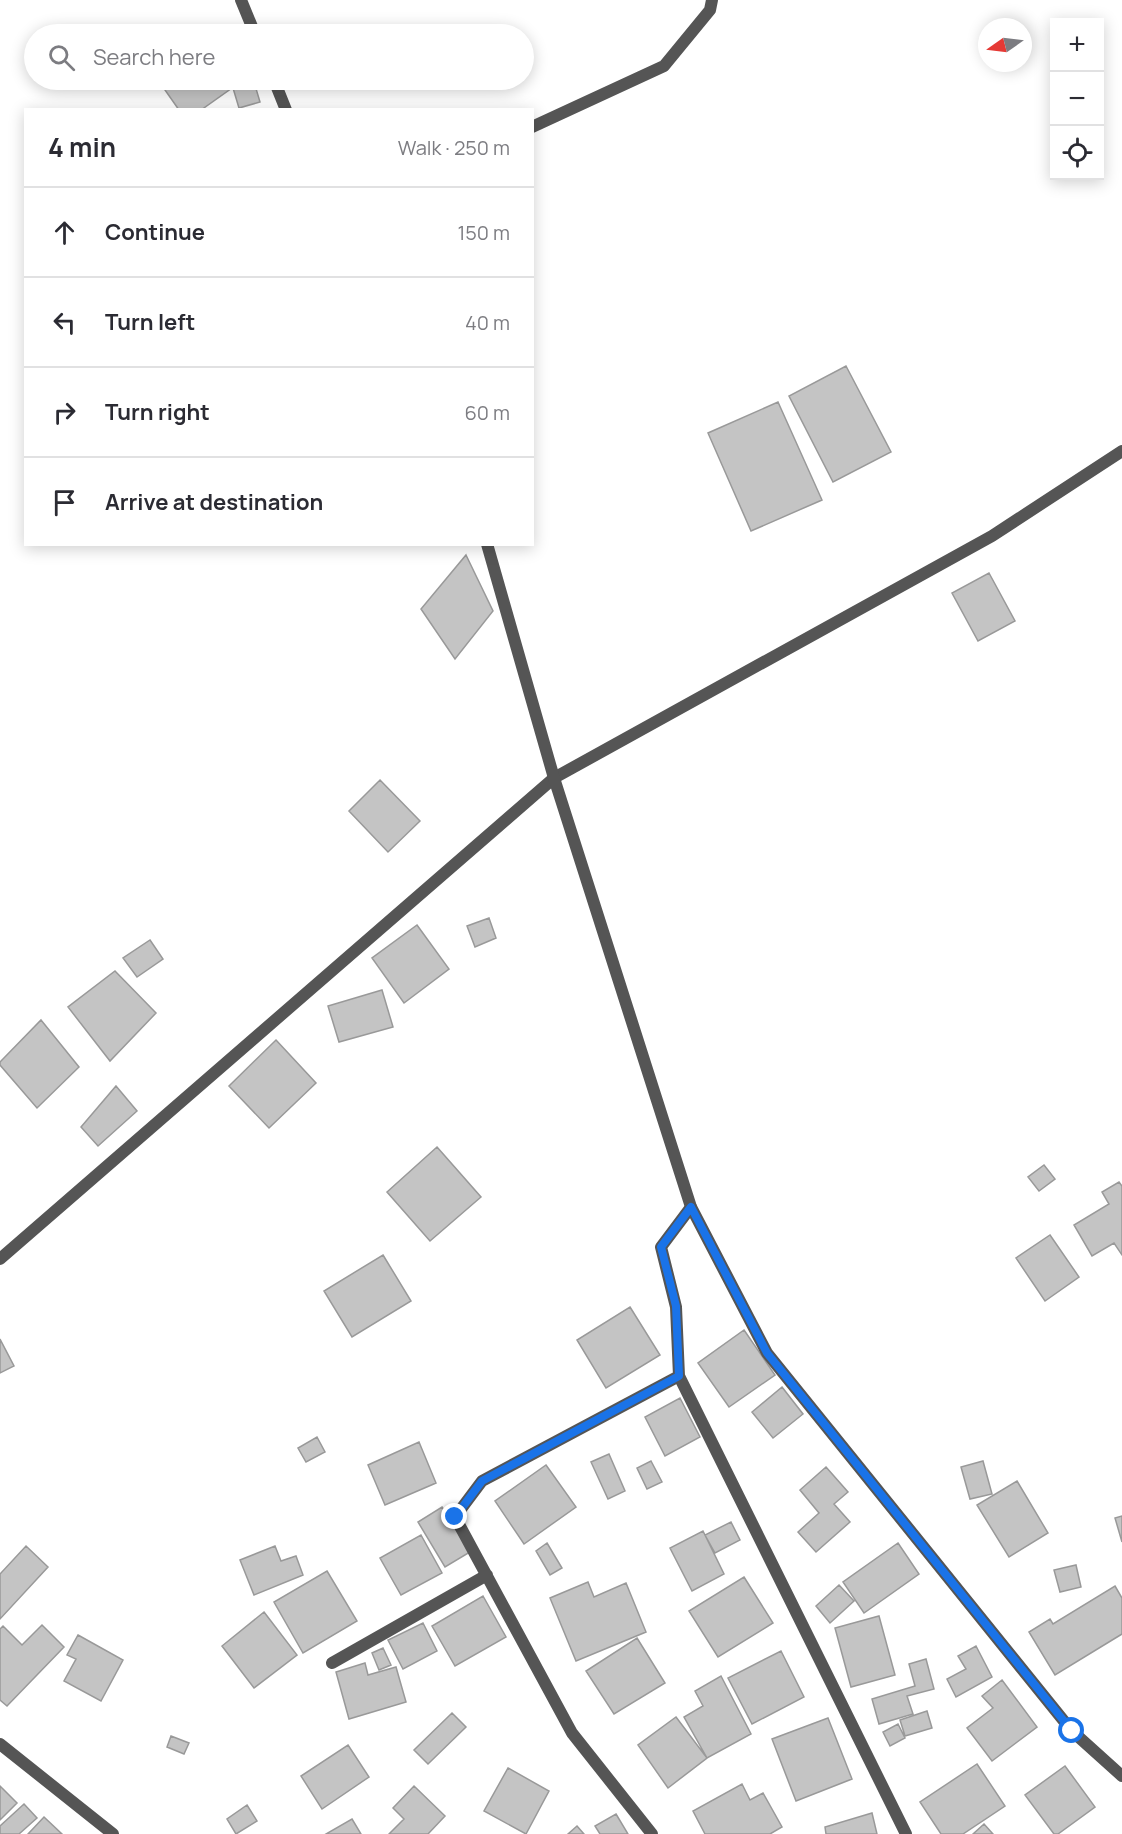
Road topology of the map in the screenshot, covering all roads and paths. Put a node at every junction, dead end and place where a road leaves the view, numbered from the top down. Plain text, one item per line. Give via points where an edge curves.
1 (241, 0) edge
2 (712, 0) edge
3 (251, 24) edge
4 (278, 90) edge
5 (285, 108) edge
6 (534, 126) edge
7 (1122, 451) edge
8 (488, 546) edge
9 (554, 778) junction
10 (691, 1207) junction
11 (0, 1259) edge
12 (679, 1376) junction
13 (487, 1575) junction
14 (332, 1663) dead end
15 (0, 1744) edge
16 (1122, 1776) edge
17 (113, 1834) edge
18 (651, 1834) edge
19 (906, 1834) edge

1 - 3 street
2 - 6 street via 710,10 664,66
4 - 5 street
7 - 9 street via 992,536
8 - 9 street
9 - 10 street
9 - 11 street
10 - 12 street via 661,1247 676,1306
10 - 16 street via 767,1353 1072,1731
12 - 13 street via 482,1481 455,1517
12 - 19 street
13 - 14 street
13 - 18 street via 572,1733
15 - 17 street

